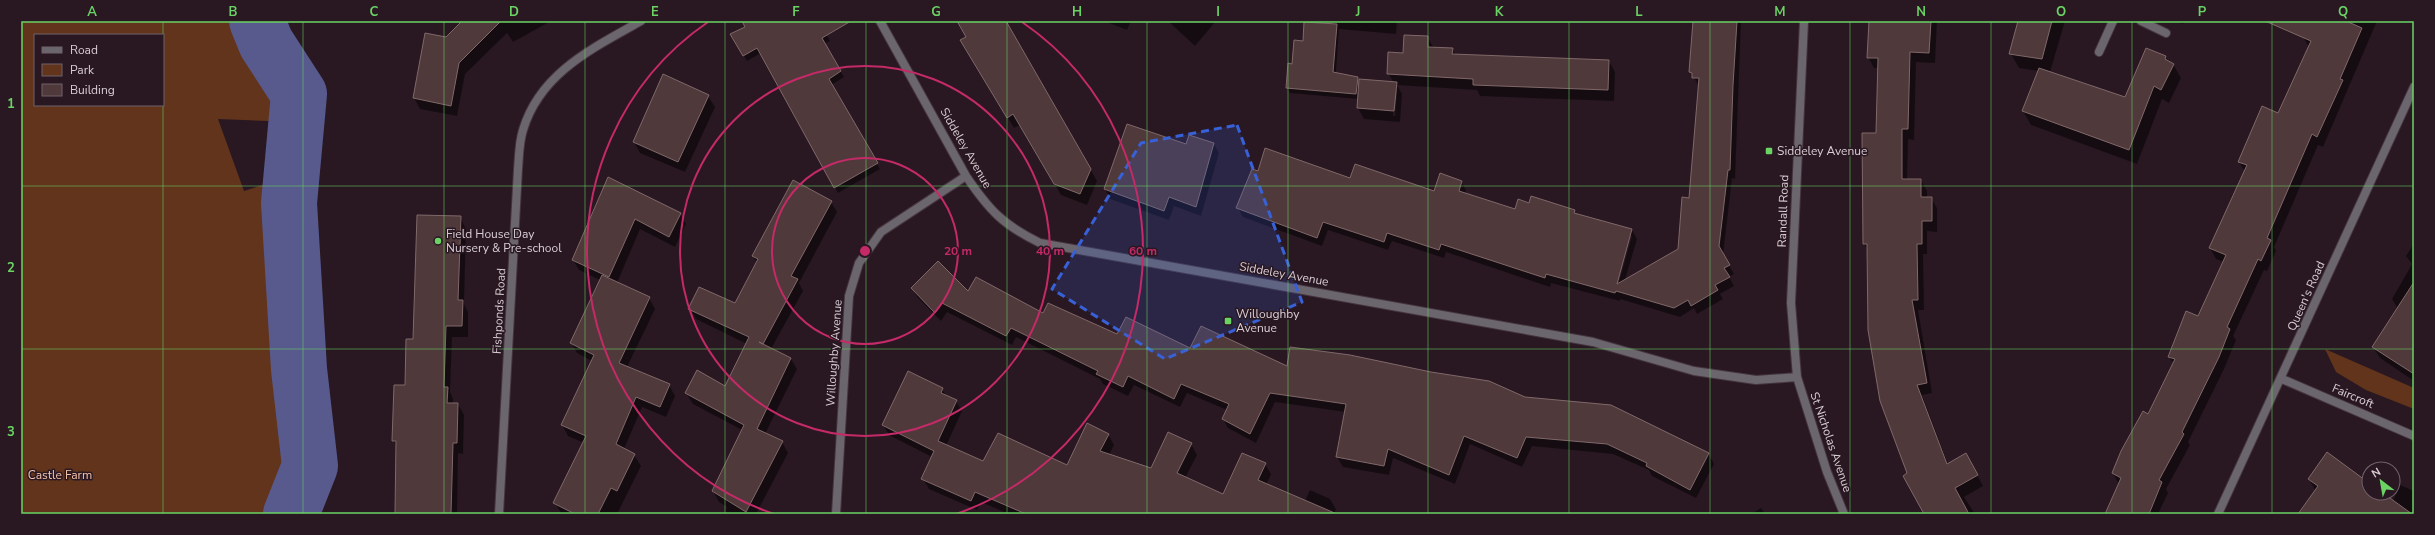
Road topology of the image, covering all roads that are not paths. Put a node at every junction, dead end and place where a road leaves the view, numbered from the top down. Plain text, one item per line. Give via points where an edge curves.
1 (641, 21) edge
2 (880, 21) edge
3 (1804, 21) edge
4 (2113, 21) edge
5 (2141, 21) edge
6 (2166, 33) dead end
7 (2099, 52) dead end
8 (2414, 87) edge
9 (966, 176) junction
10 (1797, 377) junction
11 (2282, 379) junction
12 (2414, 436) edge
13 (499, 514) edge
14 (836, 514) edge
15 (1844, 514) edge
16 (2218, 514) edge

1 - 13 street, Fishponds Road via 576,58 562,70 538,98 522,131
2 - 9 street, Siddeley Avenue
3 - 10 street, Randall Road via 1791,303
4 - 7 street
5 - 6 street
8 - 11 street, Queen's Road
9 - 10 street, Siddeley Avenue via 997,217 1014,230 1040,243 1593,342 1694,371 1756,380
9 - 14 street, Willoughby Avenue via 881,232 859,263 849,296
10 - 15 street, St Nicholas Avenue via 1827,472
11 - 12 street, Faircroft
11 - 16 street, Queen's Road

